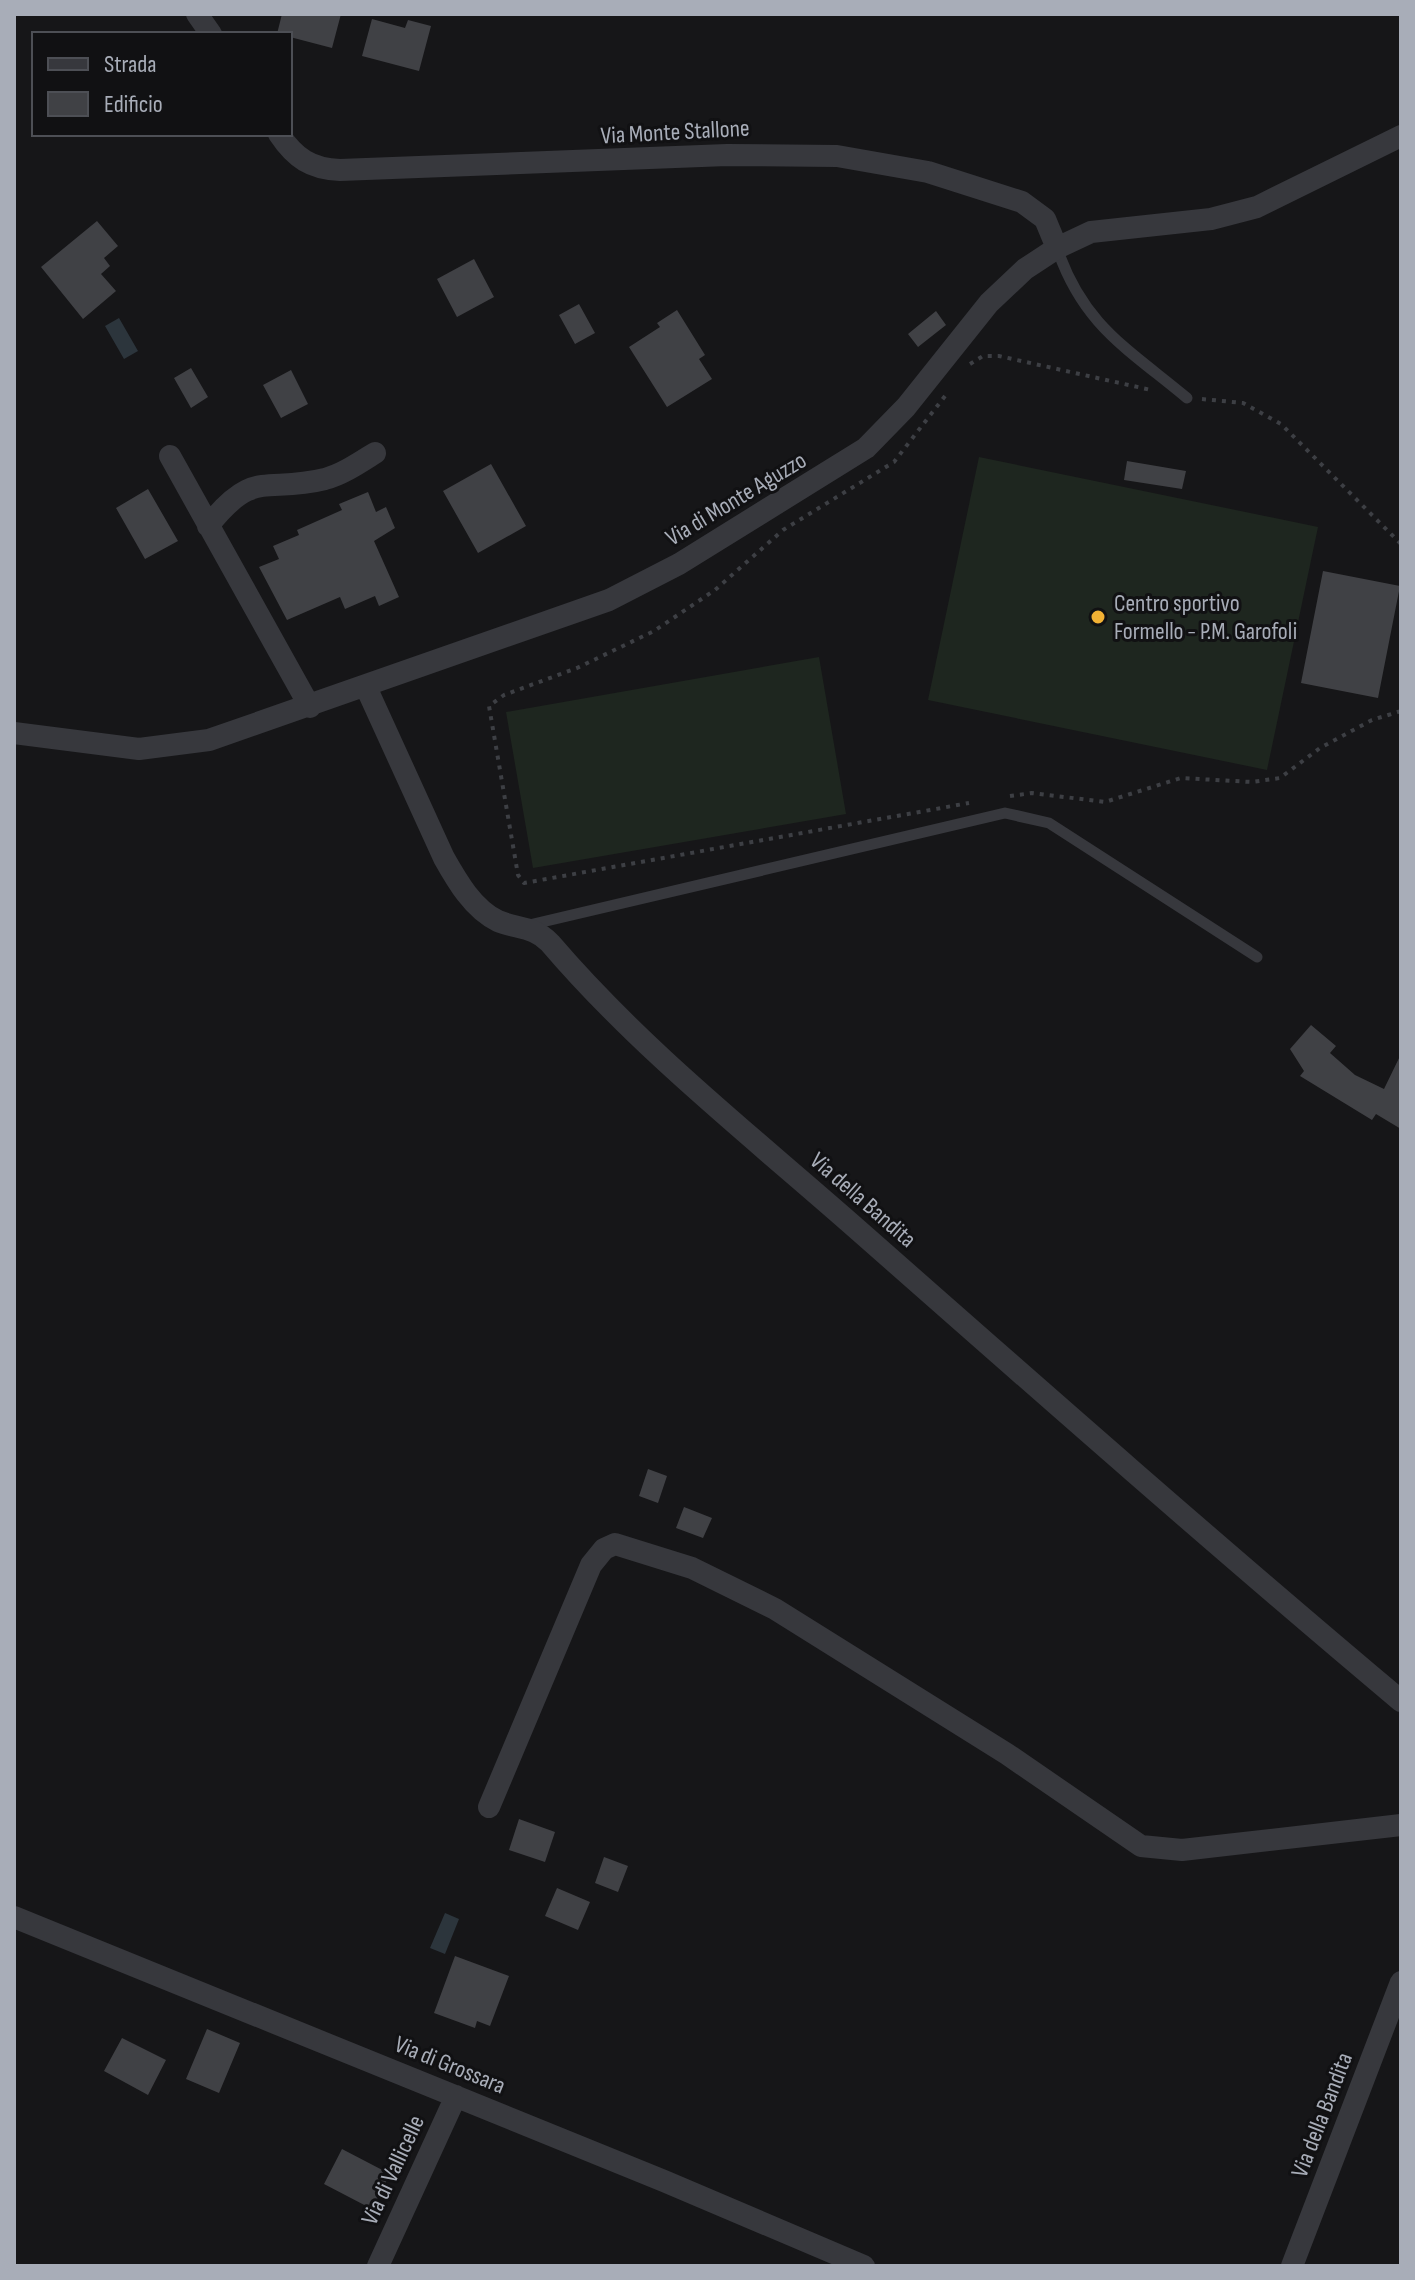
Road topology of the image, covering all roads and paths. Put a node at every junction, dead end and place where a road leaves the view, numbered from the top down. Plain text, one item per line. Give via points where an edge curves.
1 (197, 14) edge
2 (210, 32) edge
3 (281, 136) edge
4 (1401, 136) edge
5 (1057, 248) junction
6 (962, 375) dead end
7 (952, 387) dead end
8 (1187, 398) junction
9 (375, 453) dead end
10 (170, 456) dead end
11 (208, 526) junction
12 (1401, 544) edge
13 (366, 687) junction
14 (310, 707) junction
15 (1401, 711) edge
16 (14, 733) edge
17 (998, 797) dead end
18 (983, 800) dead end
19 (524, 926) junction
20 (1257, 957) dead end
21 (1401, 1701) edge
22 (489, 1807) dead end
23 (1401, 1825) edge
24 (14, 1917) edge
25 (1401, 1982) edge
26 (456, 2096) junction
27 (378, 2266) edge
28 (864, 2266) edge
29 (1292, 2266) edge

1 - 2 street
3 - 5 street, Via Monte Stallone via 302,160 330,170 765,154 854,157 928,172 1022,202 1045,219
4 - 5 street, Via di Monte Aguzzo via 1249,210 1091,232
5 - 8 lane via 1088,314
5 - 13 street, Via di Monte Aguzzo via 989,303 889,426 844,464 634,588
6 - 8 path via 971,362 999,356
7 - 18 path via 894,462 783,530 715,590 654,631 489,706 518,875 524,883
8 - 12 path via 1243,403 1281,424
9 - 11 street via 324,479 246,490
10 - 11 street
11 - 14 street
13 - 14 street, Via di Monte Aguzzo
13 - 19 street, Via della Bandita via 459,883 490,915
14 - 16 street, Via di Monte Aguzzo via 209,740 153,749
15 - 17 path via 1320,748 1280,778 1181,778 1105,802 1032,793
19 - 20 lane via 1005,813 1049,823
19 - 21 street, Via della Bandita via 544,938 635,1032 994,1350
22 - 23 street via 591,1565 615,1544 692,1568 775,1609 1007,1754 1141,1846 1182,1850
24 - 26 street, Via di Grossara
25 - 29 street, Via della Bandita
26 - 27 street, Via di Vallicelle
26 - 28 street, Via di Grossara

